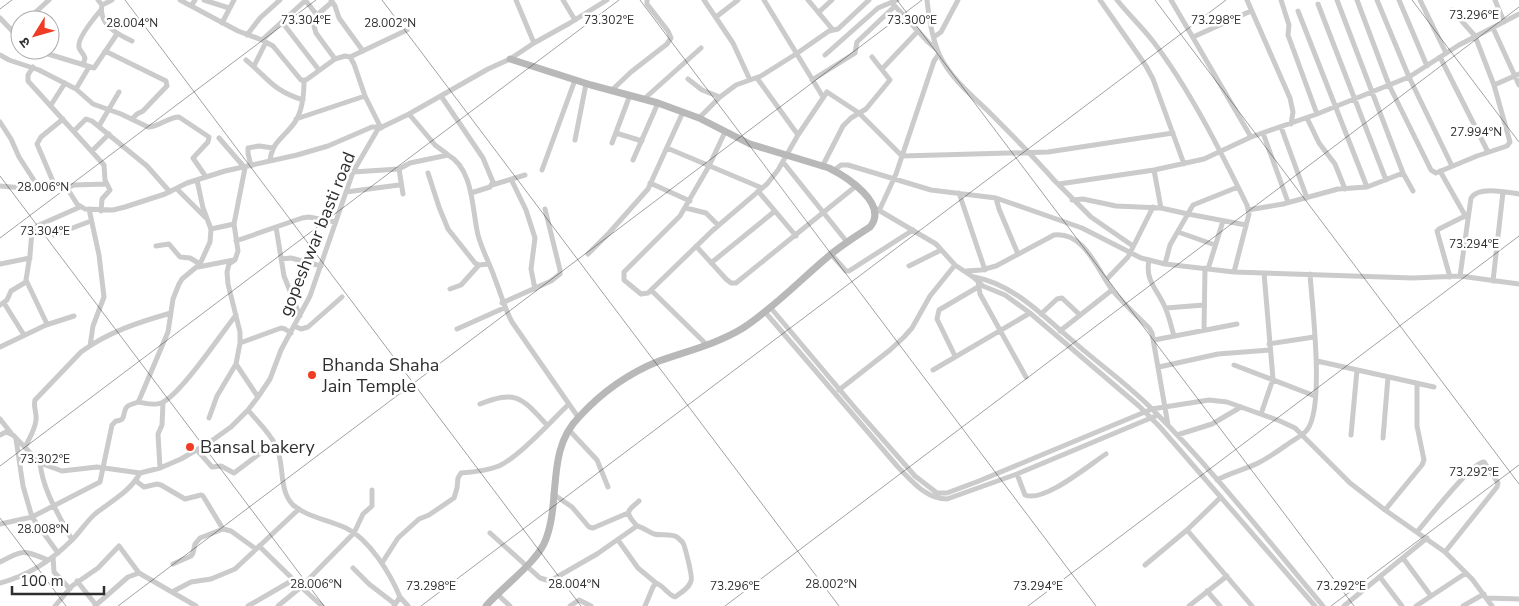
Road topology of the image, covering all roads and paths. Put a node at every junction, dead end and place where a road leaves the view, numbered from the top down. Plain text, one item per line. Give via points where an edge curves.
1 (49, 0) edge
2 (98, 0) edge
3 (112, 0) edge
4 (180, 0) edge
5 (195, 0) edge
6 (204, 0) edge
7 (234, 0) edge
8 (280, 0) edge
9 (306, 0) edge
10 (516, 0) edge
11 (563, 0) edge
12 (607, 0) edge
13 (647, 0) edge
14 (704, 0) edge
15 (738, 0) edge
16 (764, 0) edge
17 (832, 0) edge
18 (869, 0) edge
19 (879, 0) edge
20 (927, 0) edge
21 (958, 0) edge
22 (1100, 0) edge
23 (1117, 0) edge
24 (1171, 0) edge
25 (1247, 0) edge
26 (1280, 0) edge
27 (1337, 0) edge
28 (1357, 0) edge
29 (1377, 0) edge
30 (1399, 0) edge
31 (1420, 0) edge
32 (1494, 0) edge
33 (331, 1) edge
34 (812, 1) edge
35 (895, 3) edge
36 (1318, 4) dead end
37 (883, 5) junction
38 (191, 6) junction
39 (101, 8) junction
40 (229, 8) junction
41 (38, 10) edge
42 (1452, 10) dead end
43 (1251, 11) junction
44 (1298, 11) dead end
45 (819, 12) junction
46 (1519, 14) edge
47 (317, 15) junction
48 (716, 17) junction
49 (0, 18) edge
50 (575, 20) junction
51 (282, 22) junction
52 (1504, 22) junction
53 (222, 23) junction
54 (1493, 28) junction
55 (10, 29) edge
56 (407, 30) dead end
57 (834, 30) junction
58 (918, 31) junction
59 (117, 34) junction
60 (247, 35) junction
61 (1476, 36) junction
62 (934, 37) junction
63 (1193, 37) junction
64 (132, 41) dead end
65 (264, 41) junction
66 (534, 43) junction
67 (701, 48) dead end
68 (105, 51) junction
69 (363, 51) junction
70 (938, 52) junction
71 (1446, 53) junction
72 (796, 54) junction
73 (0, 55) edge
74 (825, 55) dead end
75 (350, 57) junction
76 (872, 57) dead end
77 (60, 58) edge
78 (1440, 58) junction
79 (335, 59) junction
80 (510, 59) junction
81 (246, 60) dead end
82 (86, 66) junction
83 (254, 66) junction
84 (1427, 66) junction
85 (32, 67) junction
86 (882, 68) junction
87 (319, 70) junction
88 (1517, 75) edge
89 (1409, 76) junction
90 (756, 78) junction
91 (688, 79) dead end
92 (304, 80) junction
93 (574, 80) junction
94 (750, 80) junction
95 (812, 80) junction
96 (65, 83) junction
97 (586, 84) junction
98 (1389, 85) junction
99 (1494, 85) junction
100 (1519, 85) edge
101 (76, 89) junction
102 (612, 90) junction
103 (119, 92) dead end
104 (1372, 92) junction
105 (630, 95) junction
106 (365, 96) junction
107 (441, 96) junction
108 (720, 97) junction
109 (823, 97) junction
110 (644, 99) junction
111 (1354, 99) junction
112 (303, 100) junction
113 (658, 103) junction
114 (51, 105) junction
115 (1336, 106) junction
116 (110, 110) junction
117 (683, 112) junction
118 (859, 113) junction
119 (409, 114) junction
120 (1318, 114) junction
121 (699, 118) junction
122 (1307, 118) junction
123 (63, 119) junction
124 (132, 119) junction
125 (296, 119) junction
126 (0, 123) edge
127 (1291, 124) junction
128 (99, 126) junction
129 (1281, 127) junction
130 (380, 129) junction
131 (74, 131) junction
132 (725, 132) junction
133 (616, 133) junction
134 (1173, 133) junction
135 (1263, 133) junction
136 (109, 134) junction
137 (798, 135) junction
138 (1251, 137) junction
139 (219, 138) dead end
140 (575, 140) dead end
141 (642, 141) junction
142 (612, 143) dead end
143 (273, 148) junction
144 (667, 148) junction
145 (92, 151) junction
146 (1221, 152) junction
147 (1488, 152) junction
148 (1030, 153) junction
149 (448, 155) junction
150 (902, 156) junction
151 (784, 159) junction
152 (633, 160) dead end
153 (270, 162) junction
154 (1184, 164) junction
155 (251, 166) junction
156 (709, 166) junction
157 (1452, 166) junction
158 (822, 167) junction
159 (245, 168) junction
160 (399, 169) junction
161 (542, 170) dead end
162 (833, 170) junction
163 (1154, 170) junction
164 (1440, 171) junction
165 (353, 172) junction
166 (1403, 172) junction
167 (428, 173) dead end
168 (525, 175) dead end
169 (206, 178) junction
170 (511, 179) junction
171 (198, 180) junction
172 (894, 180) junction
173 (1386, 180) junction
174 (650, 183) junction
175 (106, 184) junction
176 (1059, 184) junction
177 (399, 185) dead end
178 (492, 185) junction
179 (0, 186) edge
180 (55, 186) junction
181 (856, 186) junction
182 (1238, 187) junction
183 (1367, 187) junction
184 (39, 188) junction
185 (67, 188) junction
186 (176, 189) junction
187 (1346, 189) junction
188 (760, 190) junction
189 (1412, 191) dead end
190 (170, 192) junction
191 (346, 192) junction
192 (1503, 192) junction
193 (471, 193) junction
194 (403, 194) dead end
195 (959, 194) junction
196 (1519, 194) edge
197 (996, 198) junction
198 (1307, 198) junction
199 (1072, 200) junction
200 (690, 201) junction
201 (1288, 202) junction
202 (80, 207) junction
203 (1153, 207) junction
204 (545, 208) dead end
205 (686, 208) junction
206 (1161, 208) junction
207 (89, 209) junction
208 (101, 210) junction
209 (877, 210) junction
210 (1248, 210) junction
211 (775, 211) junction
212 (823, 212) junction
213 (1188, 214) junction
214 (1467, 218) junction
215 (208, 219) junction
216 (91, 221) junction
217 (1223, 221) junction
218 (335, 222) junction
219 (234, 224) junction
220 (718, 225) junction
221 (1246, 225) junction
222 (276, 227) junction
223 (211, 229) junction
224 (913, 230) junction
225 (1178, 232) junction
226 (54, 235) dead end
227 (796, 236) junction
228 (236, 241) junction
229 (847, 242) junction
230 (1215, 245) junction
231 (156, 246) dead end
232 (696, 246) junction
233 (1133, 246) junction
234 (942, 250) junction
235 (1129, 253) junction
236 (588, 254) dead end
237 (831, 254) junction
238 (1018, 254) junction
239 (30, 258) junction
240 (281, 259) junction
241 (234, 260) junction
242 (1149, 260) junction
243 (711, 263) junction
244 (0, 264) edge
245 (489, 264) junction
246 (1165, 264) junction
247 (479, 265) junction
248 (955, 265) junction
249 (199, 266) junction
250 (321, 266) junction
251 (909, 266) dead end
252 (1206, 268) junction
253 (984, 270) junction
254 (965, 271) junction
255 (1234, 272) junction
256 (1264, 272) junction
257 (1310, 274) junction
258 (1460, 276) junction
259 (973, 277) junction
260 (1450, 277) junction
261 (1106, 280) junction
262 (1493, 281) junction
263 (26, 282) junction
264 (978, 284) junction
265 (1519, 284) edge
266 (450, 289) dead end
267 (535, 289) junction
268 (651, 290) junction
269 (1112, 290) junction
270 (342, 297) dead end
271 (2, 304) edge
272 (1204, 305) junction
273 (503, 306) junction
274 (1166, 308) junction
275 (768, 310) junction
276 (171, 313) junction
277 (1030, 313) junction
278 (1041, 314) junction
279 (236, 315) junction
280 (1080, 315) junction
281 (74, 316) dead end
282 (300, 316) junction
283 (47, 324) junction
284 (1236, 324) dead end
285 (294, 326) junction
286 (457, 329) dead end
287 (1000, 330) junction
288 (1204, 330) junction
289 (1060, 331) junction
290 (291, 333) junction
291 (24, 335) junction
292 (1174, 336) junction
293 (1314, 337) junction
294 (1154, 340) junction
295 (240, 343) junction
296 (1269, 344) junction
297 (707, 345) junction
298 (90, 346) junction
299 (0, 347) edge
300 (1270, 350) junction
301 (954, 356) junction
302 (1317, 361) junction
303 (236, 364) junction
304 (1234, 366) dead end
305 (1158, 367) junction
306 (932, 370) dead end
307 (1357, 370) junction
308 (1388, 377) junction
309 (1026, 378) dead end
310 (1273, 379) junction
311 (1417, 384) junction
312 (1434, 387) dead end
313 (839, 390) junction
314 (1315, 396) junction
315 (258, 397) junction
316 (138, 402) junction
317 (163, 402) junction
318 (480, 404) dead end
319 (569, 404) junction
320 (1166, 406) junction
321 (1241, 407) junction
322 (1152, 409) junction
323 (248, 410) junction
324 (1145, 412) junction
325 (1261, 414) junction
326 (1158, 415) junction
327 (578, 417) junction
328 (209, 418) dead end
329 (1152, 418) junction
330 (0, 419) edge
331 (547, 425) junction
332 (1168, 426) junction
333 (569, 430) junction
334 (0, 435) edge
335 (1177, 435) junction
336 (1301, 435) junction
337 (1351, 435) dead end
338 (14, 437) junction
339 (1383, 438) dead end
340 (25, 447) junction
341 (277, 448) junction
342 (197, 450) junction
343 (1106, 454) dead end
344 (40, 463) junction
345 (102, 468) junction
346 (160, 468) junction
347 (140, 473) junction
348 (1017, 474) junction
349 (1217, 480) junction
350 (136, 481) junction
351 (608, 487) dead end
352 (372, 490) dead end
353 (554, 494) junction
354 (1221, 498) junction
355 (639, 501) dead end
356 (54, 506) junction
357 (298, 508) junction
358 (1385, 510) junction
359 (628, 513) junction
360 (32, 517) junction
361 (0, 524) edge
362 (636, 526) junction
363 (223, 529) junction
364 (1187, 530) junction
365 (1417, 532) junction
366 (354, 533) junction
367 (490, 533) dead end
368 (1427, 538) junction
369 (72, 540) junction
370 (618, 540) junction
371 (258, 547) junction
372 (1445, 552) junction
373 (53, 557) junction
374 (1403, 558) junction
375 (0, 562) edge
376 (382, 563) junction
377 (173, 564) dead end
378 (526, 565) junction
379 (1145, 565) dead end
380 (353, 568) dead end
381 (1466, 573) junction
382 (139, 574) junction
383 (1227, 576) junction
384 (1380, 577) junction
385 (293, 580) junction
386 (77, 582) junction
387 (0, 583) edge
388 (656, 583) junction
389 (301, 588) junction
390 (70, 589) junction
391 (1207, 591) junction
392 (172, 592) junction
393 (497, 594) junction
394 (400, 596) junction
395 (1431, 596) junction
396 (1485, 596) junction
397 (1519, 599) edge
398 (96, 605) edge
399 (318, 605) edge
400 (395, 605) edge
401 (55, 606) edge
402 (196, 606) edge
403 (248, 606) edge
404 (278, 606) edge
405 (408, 606) edge
406 (486, 606) edge
407 (510, 606) edge
408 (570, 606) edge
409 (591, 606) edge
410 (646, 606) edge
411 (1189, 606) edge
412 (1220, 606) edge
413 (1252, 606) edge
414 (1314, 606) edge
415 (1323, 606) edge
416 (1344, 606) edge
417 (1402, 606) edge
418 (1416, 606) edge
419 (1463, 606) edge
420 (1492, 606) edge

1 - 41 street
2 - 39 street
3 - 39 street
4 - 38 street
5 - 38 street
6 - 40 street
7 - 40 street
8 - 60 street
9 - 47 street
9 - 51 street
10 - 66 street
11 - 50 street
12 - 50 street
13 - 102 street via 671,38
14 - 48 street
15 - 48 street
16 - 72 street
17 - 45 street
18 - 57 street
19 - 37 street
20 - 62 street
21 - 62 street via 941,32
22 - 134 street via 1154,79
23 - 146 street via 1172,68
24 - 63 street
25 - 43 street
26 - 120 street via 1289,25 1288,35
27 - 104 street
28 - 98 street
29 - 89 street
30 - 84 street
31 - 71 street
32 - 52 street
33 - 47 street
33 - 69 street
34 - 45 street
35 - 37 street
35 - 58 street
35 - 95 street via 858,42 855,53
36 - 111 street
37 - 74 street
38 - 53 street
39 - 59 street via 107,25
39 - 82 street via 78,44
40 - 53 street
42 - 61 street
43 - 63 street
43 - 127 street via 1290,98
44 - 115 street
45 - 57 street
46 - 52 street
47 - 79 street via 314,29
48 - 94 street via 736,48
49 - 55 street
50 - 66 street
51 - 65 street
51 - 87 street
52 - 54 street
53 - 60 street
54 - 61 street
54 - 88 street
56 - 69 street
57 - 72 street
58 - 70 street
58 - 86 street
59 - 64 street
59 - 68 street
60 - 65 street
61 - 71 street
61 - 99 street
62 - 70 street
63 - 138 street
65 - 83 street
65 - 92 street via 280,53
66 - 80 street
67 - 110 street
68 - 82 street via 94,68
68 - 124 street via 166,81 167,86
69 - 75 street
70 - 148 street via 964,87
70 - 150 street
71 - 78 street
72 - 90 street
72 - 95 street
73 - 85 street
75 - 79 street
75 - 106 street
76 - 86 street
77 - 82 street
78 - 84 street
78 - 147 street
79 - 87 street
80 - 93 street
80 - 107 street
81 - 83 street
82 - 101 street
83 - 112 street via 274,87
84 - 89 street
85 - 96 street
85 - 114 street via 28,81
86 - 118 street via 890,80
87 - 92 street
88 - 99 street
88 - 100 street
89 - 98 street
89 - 157 street
90 - 94 street
90 - 137 street
91 - 108 street via 702,90
92 - 112 street
93 - 97 street
93 - 161 street
94 - 108 street via 736,85
95 - 109 street
96 - 101 street
96 - 114 street
97 - 102 street
97 - 140 street
98 - 104 street
98 - 164 street via 1432,170
99 - 147 street via 1510,142
101 - 116 street via 93,104
102 - 105 street
103 - 116 street
104 - 111 street
104 - 166 street
105 - 110 street
105 - 133 street
106 - 125 street
106 - 130 street
107 - 119 street
107 - 178 street via 483,158
108 - 121 street
109 - 118 street via 829,92
109 - 137 street
110 - 113 street
111 - 115 street
111 - 173 street
112 - 125 street
113 - 117 street
113 - 141 street
114 - 123 street
115 - 120 street
115 - 183 street
116 - 124 street
116 - 128 street
117 - 121 street
117 - 144 street
118 - 150 street
118 - 158 street via 843,126
119 - 130 street
119 - 149 street via 435,145
120 - 122 street
121 - 132 street
122 - 127 street
122 - 187 street
123 - 131 street
123 - 180 street via 37,144
124 - 169 street via 151,128 179,117 206,135 210,140 193,158
125 - 143 street
126 - 184 street
127 - 129 street
128 - 131 street via 86,119
128 - 136 street
129 - 135 street
129 - 198 street
130 - 153 street via 372,127 328,146
130 - 165 street, gopeshwar basti road
131 - 145 street
132 - 151 street
132 - 156 street
133 - 141 street
133 - 142 street
134 - 148 street
134 - 154 street
135 - 138 street
135 - 201 street
136 - 145 street
136 - 190 street via 147,166
137 - 151 street
138 - 146 street
139 - 159 street
141 - 152 street
143 - 153 street
143 - 155 street via 248,148
144 - 156 street
144 - 174 street
145 - 175 street via 104,165
146 - 154 street
146 - 182 street
147 - 157 street
148 - 150 street
148 - 176 street
149 - 160 street via 410,163
149 - 193 street via 464,174
150 - 172 street
151 - 158 street
151 - 188 street
151 - 212 street
153 - 155 street
154 - 163 street
155 - 159 street
156 - 188 street
156 - 200 street
157 - 164 street
158 - 162 street
159 - 169 street
159 - 219 street
160 - 165 street
160 - 194 street
162 - 172 street via 840,165 848,165
162 - 181 street
163 - 176 street
163 - 206 street
164 - 214 street
165 - 191 street, gopeshwar basti road
166 - 173 street
166 - 189 street
167 - 247 street via 448,229
168 - 170 street
169 - 171 street
170 - 178 street
170 - 267 street via 535,238 531,269
171 - 186 street
171 - 215 street
172 - 195 street
172 - 209 street
173 - 183 street
174 - 200 street
174 - 236 street via 639,200
175 - 185 street via 74,184
175 - 208 street via 110,190 102,199
176 - 199 street
177 - 191 street
178 - 193 street
179 - 184 street
180 - 184 street
180 - 185 street
181 - 209 street
181 - 212 street
182 - 210 street
182 - 213 street via 1195,203
183 - 187 street
185 - 202 street
186 - 190 street
186 - 215 street
187 - 198 street
188 - 211 street
188 - 220 street
190 - 208 street via 125,208
191 - 218 street, gopeshwar basti road
192 - 196 street
192 - 214 street via 1476,192 1471,198
192 - 262 street
193 - 245 street via 478,237
195 - 197 street
195 - 253 street
197 - 235 street via 1082,228
197 - 238 street
198 - 201 street
199 - 203 street
199 - 233 street
200 - 205 street
201 - 210 street
202 - 207 street
202 - 239 street via 34,229
203 - 206 street
203 - 233 street
204 - 267 street via 560,274
205 - 220 street via 706,212
205 - 268 street via 624,272 624,280 641,294
206 - 213 street
207 - 208 street
207 - 216 street
209 - 224 street
209 - 229 street via 874,222
210 - 221 street
211 - 227 street
211 - 243 street
212 - 227 street
212 - 229 street
213 - 217 street
213 - 225 street
214 - 258 street
214 - 260 street via 1437,231
215 - 223 street
216 - 226 street
216 - 298 street via 104,297 93,326
217 - 221 street
217 - 230 street
218 - 222 street via 309,217
218 - 250 street, gopeshwar basti road
219 - 223 street
219 - 228 street
220 - 232 street
221 - 255 street
222 - 228 street
222 - 240 street
223 - 249 street via 210,242
224 - 234 street
224 - 237 street via 849,271
225 - 230 street
225 - 246 street via 1170,245
227 - 243 street via 736,284 726,279
228 - 241 street via 238,251
229 - 237 street
230 - 252 street
231 - 249 street via 169,244 180,257 190,258
232 - 243 street
232 - 268 street
233 - 235 street
234 - 248 street
234 - 251 street
235 - 242 street
235 - 261 street
237 - 275 street
238 - 253 street
238 - 261 street via 1054,235 1065,236 1082,246
239 - 244 street
239 - 263 street
240 - 250 street via 291,258
240 - 282 street via 284,276
241 - 249 street
241 - 279 street via 228,267 227,278
242 - 246 street
242 - 274 street via 1148,276
245 - 247 street
245 - 273 street
246 - 252 street
247 - 266 street via 462,285
248 - 254 street
248 - 313 street via 904,337
249 - 276 street via 182,279
250 - 282 street, gopeshwar basti road
252 - 255 street
252 - 272 street
253 - 254 street
254 - 259 street
255 - 256 street
256 - 257 street
256 - 296 street
257 - 260 street
257 - 293 street
258 - 260 street
258 - 262 street
259 - 264 street
259 - 278 street via 1008,290
261 - 269 street
262 - 265 street
263 - 271 street via 11,291
263 - 283 street
264 - 277 street
264 - 287 street via 980,294
264 - 301 street via 938,313 937,319
267 - 273 street
268 - 297 street
269 - 280 street
269 - 294 street via 1149,328
270 - 285 street via 308,327
271 - 291 street
272 - 274 street
272 - 288 street
273 - 286 street
273 - 319 street
274 - 292 street
275 - 297 street via 742,328
275 - 313 street
275 - 348 street via 865,430 922,490 937,499 947,499
276 - 298 street via 128,326
276 - 316 street via 168,332
277 - 287 street
277 - 324 street
278 - 280 street via 1062,298
278 - 289 street
279 - 295 street
279 - 317 street via 182,386
280 - 289 street
281 - 283 street
282 - 285 street, gopeshwar basti road
283 - 291 street
284 - 288 street
285 - 290 street, gopeshwar basti road
287 - 301 street
287 - 309 street
288 - 292 street
289 - 322 street
290 - 295 street via 281,328
290 - 315 street, gopeshwar basti road
291 - 299 street
292 - 294 street
293 - 296 street
293 - 302 street
294 - 305 street
295 - 303 street
296 - 300 street
297 - 327 street via 636,371
298 - 340 street via 35,400 36,423
300 - 305 street via 1218,354
300 - 310 street
301 - 306 street
302 - 307 street
302 - 314 street
303 - 315 street
303 - 328 street via 216,396
304 - 310 street
305 - 320 street
307 - 308 street
307 - 337 street
308 - 311 street
308 - 339 street
310 - 314 street
310 - 325 street
311 - 312 street
311 - 358 street via 1417,426 1424,460
313 - 324 street via 914,476 942,494
314 - 336 street via 1312,420
315 - 323 street, gopeshwar basti road
316 - 317 street
316 - 345 street via 128,405 124,418 112,425
317 - 346 street via 162,425 158,434
318 - 331 street via 499,397 518,399
319 - 327 street
319 - 331 street
320 - 321 street via 1217,400
320 - 322 street
320 - 332 street
321 - 325 street
321 - 335 street via 1212,424
322 - 324 street
322 - 326 street
323 - 341 street
323 - 342 street, gopeshwar basti road via 231,427
324 - 329 street
325 - 336 street via 1290,425
326 - 329 street
326 - 332 street
327 - 333 street
329 - 348 street
329 - 354 street
330 - 338 street, gopeshwar basti road
331 - 376 street via 507,461 480,472 461,474 454,498 419,519 398,538
332 - 335 street
333 - 351 street via 597,460
333 - 353 street via 558,459
334 - 338 street via 6,432
335 - 349 street
336 - 349 street via 1264,460
336 - 358 street via 1350,483
338 - 340 street, gopeshwar basti road
338 - 360 street
340 - 344 street, gopeshwar basti road
341 - 342 street via 259,454 234,473 221,466 212,467
341 - 357 street via 286,494
342 - 346 street, gopeshwar basti road
343 - 348 street via 1055,488 1033,497 1024,495
344 - 345 street, gopeshwar basti road via 62,471
344 - 356 street via 42,479
345 - 347 street, gopeshwar basti road
345 - 356 street via 100,482
346 - 347 street, gopeshwar basti road
347 - 350 street
349 - 415 street
350 - 363 street via 144,487 161,485 186,500 203,496
350 - 369 street via 95,514
352 - 366 street via 372,506 363,514
353 - 359 street via 593,528
353 - 378 street via 546,539
354 - 364 street
354 - 414 street
355 - 359 street
356 - 360 street
356 - 369 street
357 - 366 street
357 - 371 street
358 - 365 street
359 - 362 street
360 - 361 street
360 - 373 street
362 - 370 street
362 - 388 street via 652,533 674,536 683,543 692,574 688,587 675,597
363 - 371 street
363 - 377 street via 197,540 191,556
364 - 379 street
364 - 383 street
365 - 368 street
365 - 372 street via 1467,474 1479,462 1484,462 1498,482 1497,487
366 - 376 street
366 - 389 street
367 - 378 street
368 - 372 street
368 - 374 street
369 - 373 street
370 - 378 street via 550,581 540,578
370 - 388 street via 633,562
371 - 385 street
371 - 392 street via 236,569 211,579 192,582
372 - 381 street
373 - 375 street via 22,551
373 - 387 street
373 - 390 street via 54,572
374 - 384 street
374 - 395 street
376 - 394 street
378 - 393 street
380 - 400 street
381 - 395 street
381 - 396 street
382 - 386 street via 119,546 98,568
382 - 392 street
382 - 398 street via 128,577
383 - 391 street
383 - 413 street
384 - 416 street
384 - 417 street
385 - 389 street
385 - 403 street
386 - 390 street
386 - 398 street
388 - 410 street
389 - 399 street
389 - 404 street
390 - 401 street
391 - 411 street
391 - 412 street
392 - 402 street
393 - 406 street
393 - 407 street
394 - 400 street
394 - 405 street
395 - 418 street
396 - 397 street
396 - 419 street
396 - 420 street
408 - 409 street via 580,600

